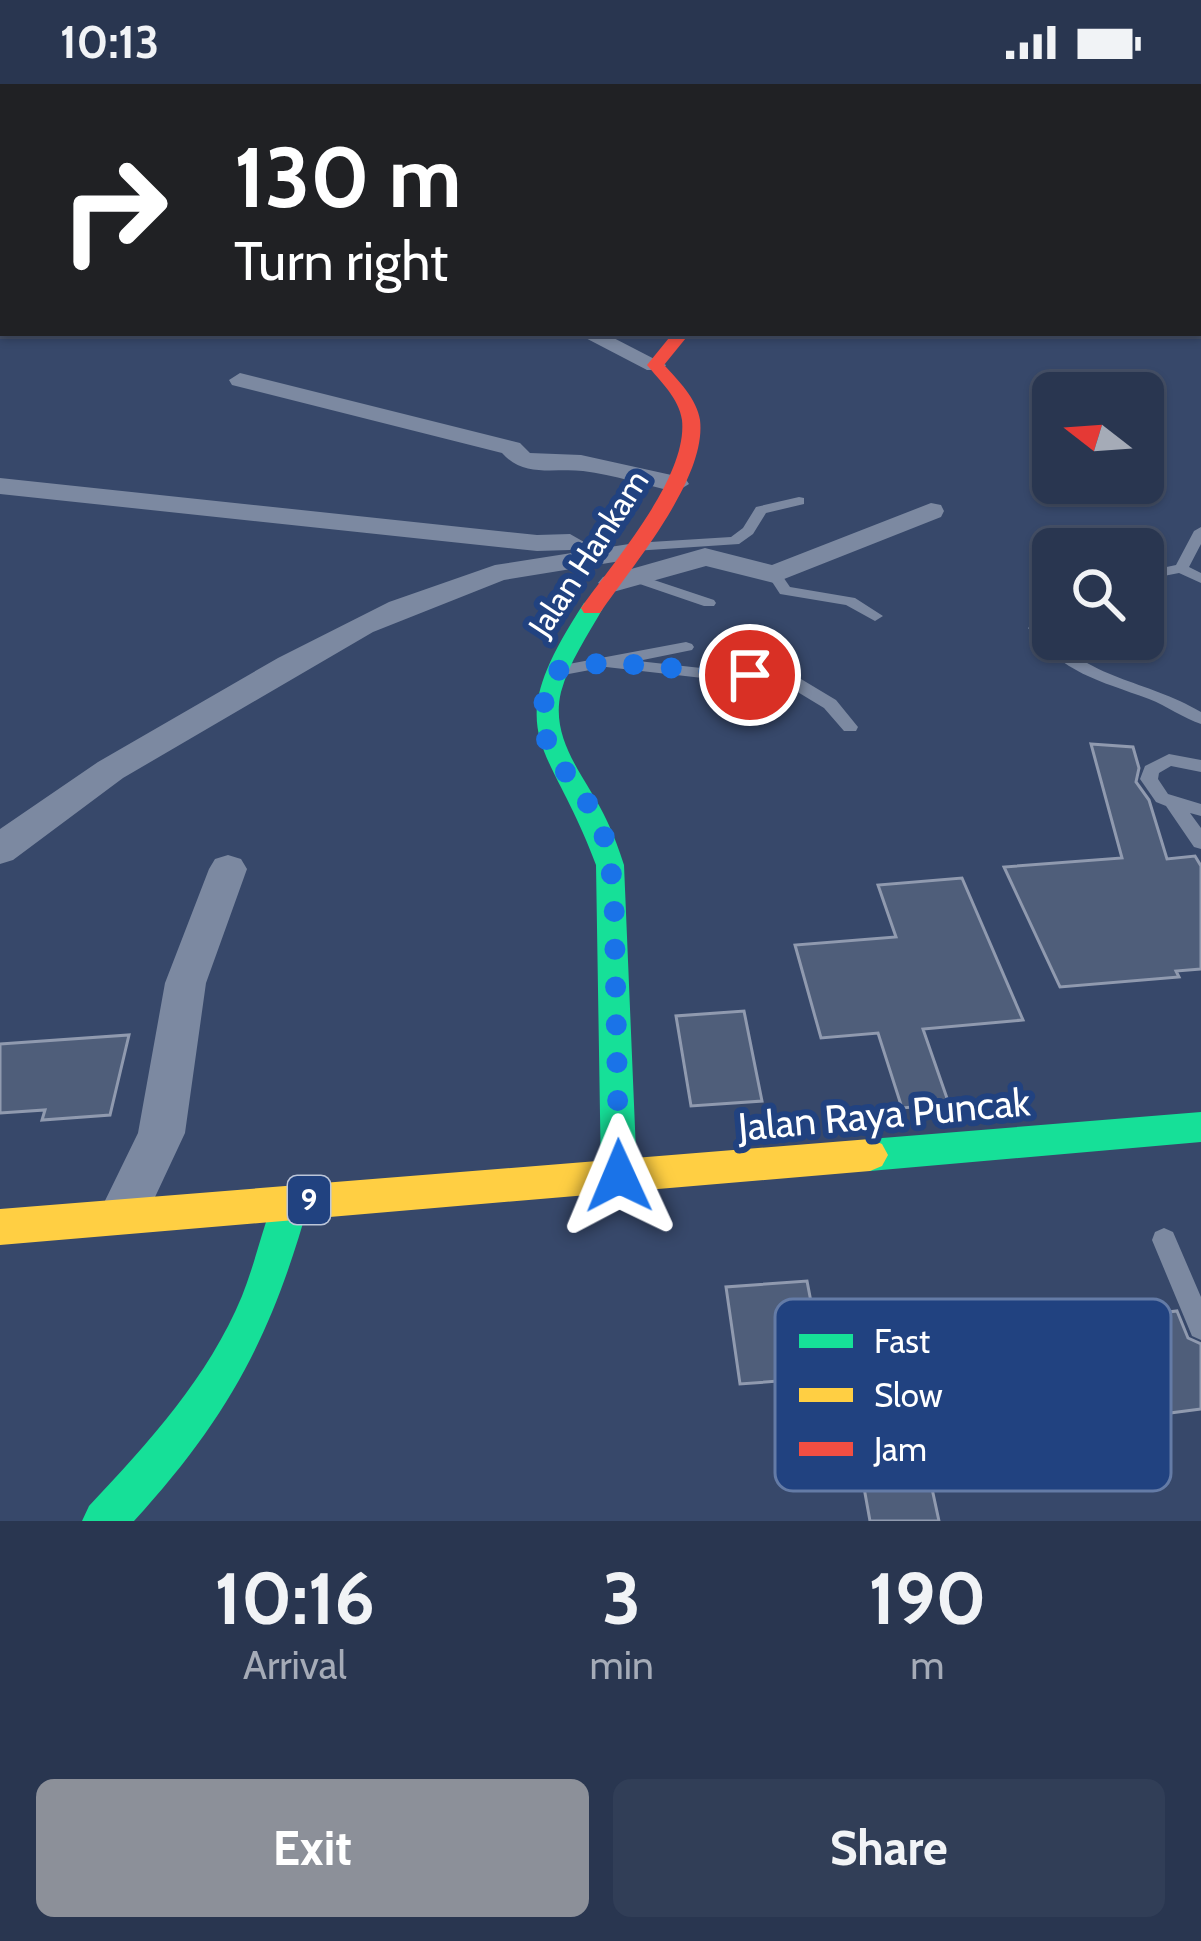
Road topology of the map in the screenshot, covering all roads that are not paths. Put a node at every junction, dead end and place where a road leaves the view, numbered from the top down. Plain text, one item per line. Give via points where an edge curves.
1 (593, 336) edge
2 (679, 336) edge
3 (655, 365) junction
4 (240, 380) dead end
5 (676, 484) junction
6 (0, 486) edge
7 (799, 501) dead end
8 (931, 511) dead end
9 (1201, 531) edge
10 (630, 559) junction
11 (1181, 568) junction
12 (1164, 572) edge
13 (774, 574) junction
14 (1201, 578) edge
15 (709, 603) dead end
16 (874, 616) dead end
17 (686, 647) dead end
18 (1069, 660) edge
19 (606, 662) junction
20 (554, 671) junction
21 (1201, 719) edge
22 (850, 727) dead end
23 (1201, 746) edge
24 (1192, 764) edge
25 (1175, 806) junction
26 (1201, 810) edge
27 (1201, 842) edge
28 (0, 850) edge
29 (228, 869) dead end
30 (1201, 1127) edge
31 (619, 1176) junction
32 (292, 1202) junction
33 (118, 1218) junction
34 (0, 1227) edge
35 (1164, 1240) dead end
36 (1201, 1327) edge
37 (104, 1521) edge

1 - 3 street
2 - 3 main road
3 - 5 main road, Jalan Hankam via 692,414 692,445
4 - 5 street via 511,448 520,459
5 - 10 main road, Jalan Hankam
6 - 10 street
7 - 10 lane via 761,510 734,542
8 - 13 street
9 - 11 lane
10 - 13 street via 705,557
10 - 15 lane
10 - 20 main road, Jalan Hankam
10 - 28 street via 521,567 404,606 46,808
11 - 12 lane
11 - 14 lane
13 - 16 lane via 785,591 850,601
17 - 19 lane
18 - 21 lane via 1082,672 1161,694
19 - 20 lane
19 - 22 lane via 796,683
20 - 31 main road, Jalan Hankam via 541,718 548,748 597,819 614,898
23 - 24 lane
24 - 25 lane via 1158,764 1149,779
25 - 26 lane
25 - 27 lane
29 - 33 street via 191,959 167,1126
30 - 31 main road, Jalan Raya Puncak / 9
31 - 32 main road, Jalan Raya Puncak / 9
32 - 33 main road, Jalan Raya Puncak / 9
32 - 37 main road via 243,1354 194,1427
33 - 34 main road, Jalan Raya Puncak / 9
35 - 36 lane

